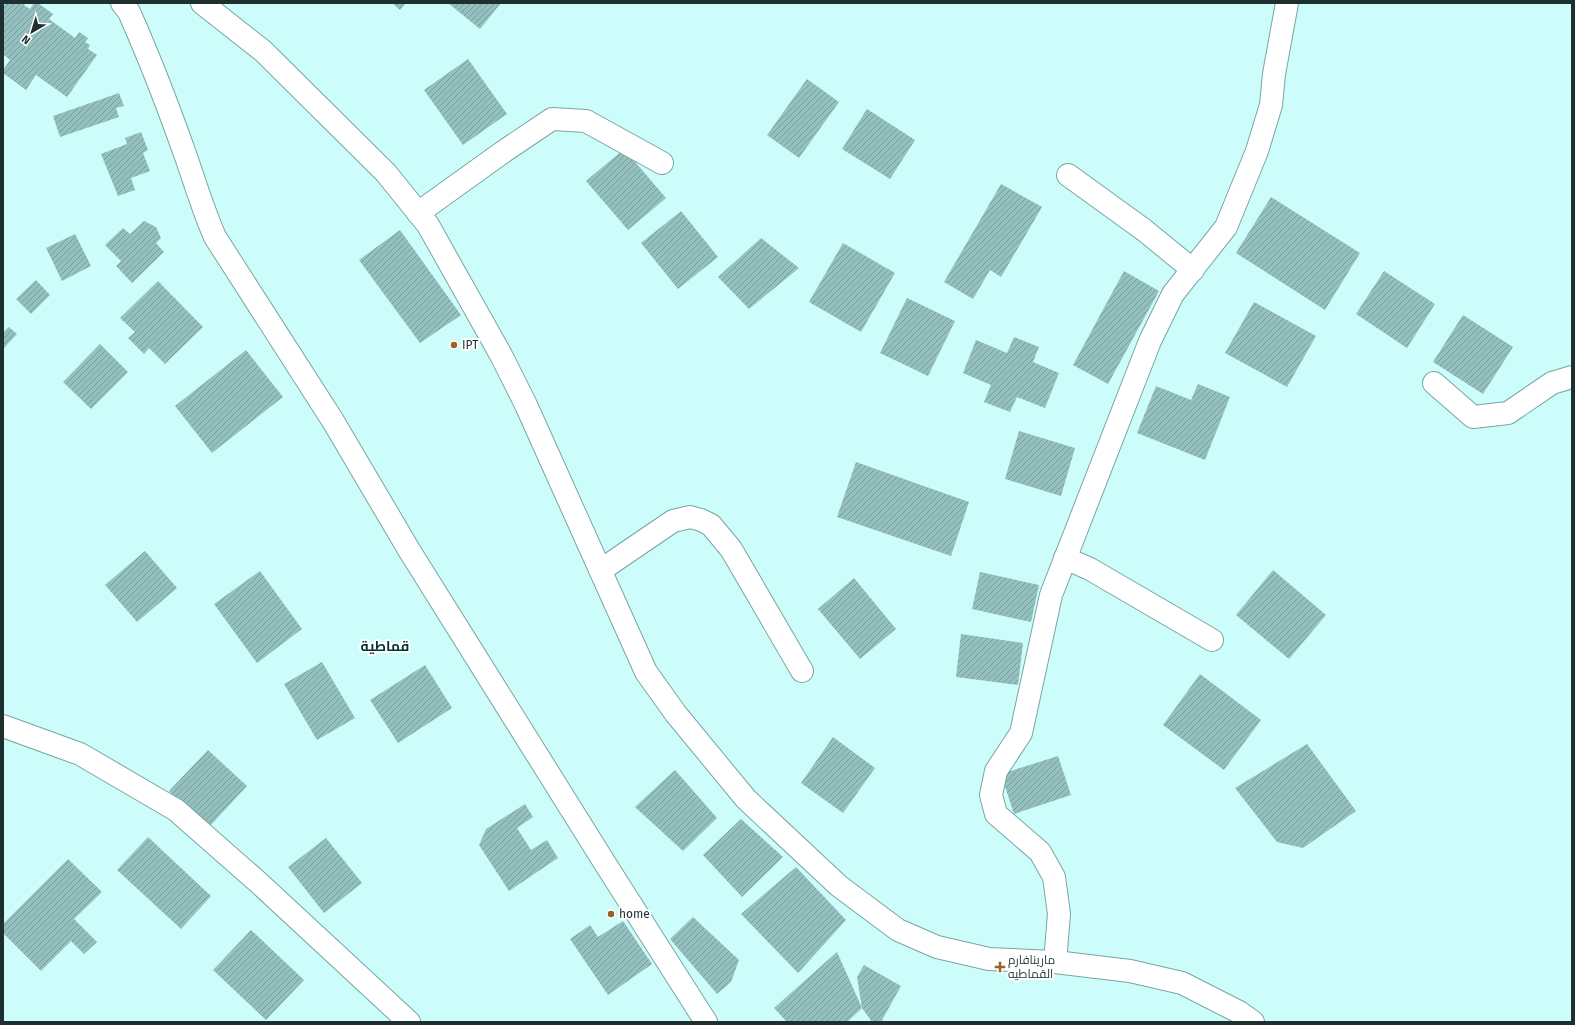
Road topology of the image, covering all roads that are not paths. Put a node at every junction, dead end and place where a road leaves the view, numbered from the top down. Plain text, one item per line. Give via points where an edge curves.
1 (122, 3) edge
2 (202, 3) edge
3 (1286, 3) edge
4 (662, 163) dead end
5 (1068, 175) dead end
6 (418, 213) junction
7 (1193, 270) junction
8 (1572, 377) edge
9 (1434, 383) dead end
10 (1065, 558) junction
11 (601, 570) junction
12 (1212, 640) dead end
13 (802, 672) dead end
14 (3, 726) edge
15 (1055, 962) junction
16 (409, 1022) edge
17 (706, 1022) edge
18 (1253, 1022) edge

1 - 17 main road via 129,12 157,77 215,237 333,421 409,550
2 - 6 main road via 263,51 386,173
3 - 7 main road via 1271,105 1257,151 1226,227
4 - 6 main road via 586,121 552,119
5 - 7 main road via 1144,230
6 - 11 main road via 428,225 501,355
7 - 10 main road via 1173,294 1150,341
8 - 9 main road via 1552,383 1508,413 1473,418
10 - 12 main road via 1090,569
10 - 15 main road via 1051,595 1021,733 996,771 991,795 996,814 1040,852 1054,877 1059,914
11 - 13 main road via 673,521 690,517 711,525 731,549
11 - 15 main road via 646,672 676,714 746,799 839,886 898,930 937,947 989,958
14 - 16 main road via 80,754 176,810 259,882
15 - 18 main road via 1130,971 1182,983 1239,1012

